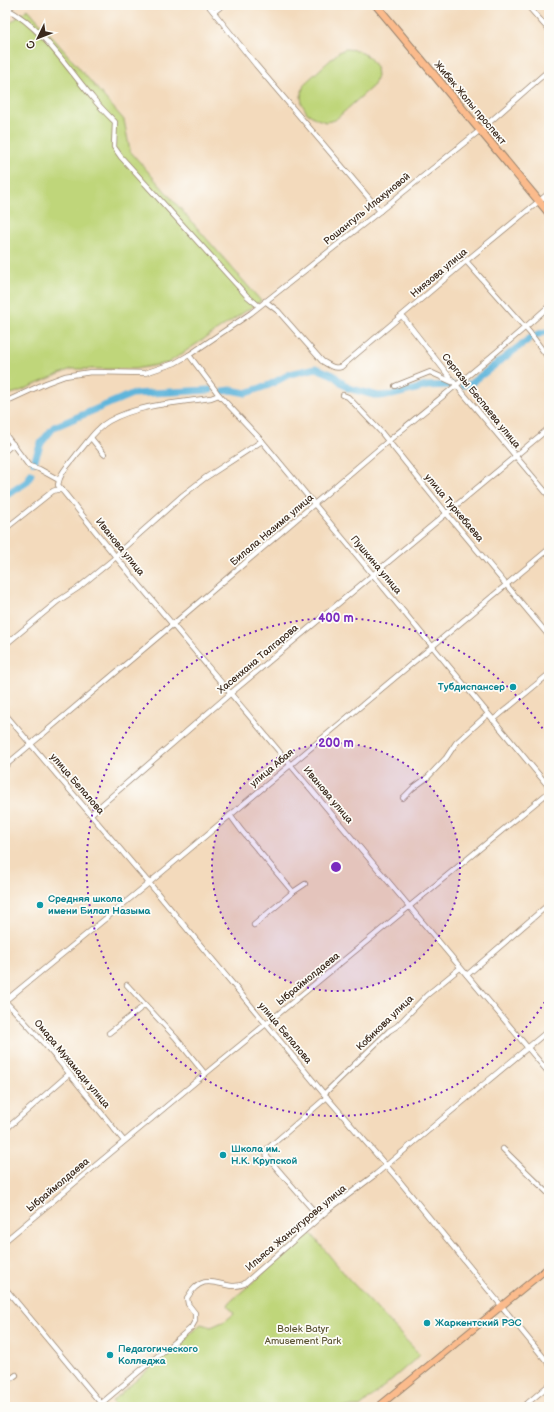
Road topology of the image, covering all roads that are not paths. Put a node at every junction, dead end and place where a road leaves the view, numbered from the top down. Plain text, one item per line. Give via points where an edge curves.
1 (13, 5) edge
2 (208, 5) edge
3 (223, 5) edge
4 (376, 5) edge
5 (527, 5) edge
6 (6, 10) edge
7 (214, 12) junction
8 (548, 26) edge
9 (549, 70) edge
10 (480, 129) junction
11 (549, 193) edge
12 (539, 202) junction
13 (380, 211) junction
14 (549, 213) edge
15 (466, 261) junction
16 (265, 301) junction
17 (259, 306) junction
18 (549, 306) edge
19 (402, 316) junction
20 (526, 328) junction
21 (189, 355) junction
22 (549, 359) edge
23 (455, 385) junction
24 (395, 386) dead end
25 (219, 395) junction
26 (343, 395) dead end
27 (5, 402) edge
28 (549, 428) edge
29 (5, 434) edge
30 (91, 438) junction
31 (262, 441) junction
32 (388, 442) junction
33 (13, 444) junction
34 (5, 450) edge
35 (104, 454) dead end
36 (515, 456) junction
37 (59, 480) junction
38 (62, 490) junction
39 (549, 496) edge
40 (314, 505) junction
41 (447, 514) junction
42 (5, 529) edge
43 (549, 549) edge
44 (116, 557) junction
45 (374, 575) junction
46 (506, 584) junction
47 (174, 624) junction
48 (549, 636) edge
49 (5, 646) edge
50 (432, 647) junction
51 (549, 674) edge
52 (231, 693) junction
53 (5, 714) edge
54 (488, 714) junction
55 (493, 720) junction
56 (30, 744) junction
57 (290, 764) junction
58 (5, 766) edge
59 (549, 787) edge
60 (549, 792) edge
61 (403, 798) dead end
62 (91, 814) junction
63 (230, 815) junction
64 (149, 883) junction
65 (305, 884) dead end
66 (293, 892) junction
67 (549, 904) edge
68 (409, 907) junction
69 (254, 925) dead end
70 (460, 968) junction
71 (467, 975) junction
72 (127, 985) dead end
73 (5, 1001) edge
74 (145, 1005) junction
75 (266, 1024) junction
76 (549, 1030) edge
77 (109, 1033) dead end
78 (528, 1048) junction
79 (549, 1072) edge
80 (69, 1074) junction
81 (205, 1074) junction
82 (325, 1095) junction
83 (5, 1130) edge
84 (124, 1141) junction
85 (503, 1149) dead end
86 (387, 1166) junction
87 (549, 1194) edge
88 (319, 1217) junction
89 (5, 1241) edge
90 (549, 1268) edge
91 (5, 1288) edge
92 (501, 1307) junction
93 (549, 1364) edge
94 (16, 1375) dead end
95 (5, 1383) edge
96 (549, 1385) edge
97 (103, 1405) edge
98 (97, 1407) edge
99 (378, 1407) edge
100 (523, 1407) edge

1 - 6 street
2 - 7 street
3 - 7 street
4 - 10 highway, Жибек Жолы проспект
5 - 8 street
6 - 17 street via 28,22 115,122 114,147 121,157 247,296
7 - 13 street
9 - 10 street, Рошангуль Илахуновой
10 - 12 highway, Жибек Жолы проспект
10 - 13 street, Рошангуль Илахуновой
11 - 12 street, Ниязова улица
12 - 14 highway, Жибек Жолы проспект
12 - 15 street, Ниязова улица
13 - 16 street, Рошангуль Илахуновой
15 - 19 street, Ниязова улица
15 - 20 street
16 - 17 street, Рошангуль Илахуновой
16 - 19 street, Ниязова улица via 278,311 322,361 336,368 341,367
17 - 21 street, Рошангуль Илахуновой
18 - 20 street, Билала Назима улица
19 - 23 street, Сергазы Беспаева улица
20 - 22 street
20 - 23 street, Билала Назима улица
21 - 25 street, Пушкина улица
21 - 27 street, Рошангуль Илахуновой via 175,363 145,373 91,372 65,376
23 - 24 street via 430,372
23 - 32 street, Билала Назима улица
23 - 36 street, Сергазы Беспаева улица
25 - 30 street via 126,414 108,421
25 - 31 street, Пушкина улица
26 - 32 street, улица Туркебаева via 365,414
28 - 36 street, Хасенхана Талгарова
29 - 33 street
30 - 35 street
30 - 37 street via 60,474
31 - 40 street, Пушкина улица
31 - 44 street via 183,495
32 - 40 street, Билала Назима улица
32 - 41 street, улица Туркебаева
33 - 34 street
33 - 37 street via 29,466
36 - 39 street, Сергазы Беспаева улица
36 - 41 street, Хасенхана Талгарова
37 - 38 street, Иванова улица via 58,485
38 - 42 street via 53,491
38 - 44 street, Иванова улица
40 - 45 street, Пушкина улица
40 - 47 street, Билала Назима улица
41 - 45 street, Хасенхана Талгарова
41 - 46 street, улица Туркебаева
43 - 46 street, улица Абая
44 - 47 street, Иванова улица
44 - 49 street
45 - 50 street, Пушкина улица
45 - 52 street, Хасенхана Талгарова
46 - 48 street, улица Туркебаева
46 - 50 street, улица Абая
47 - 52 street, Иванова улица
47 - 56 street, Билала Назима улица
50 - 54 street, Пушкина улица
50 - 57 street, улица Абая
51 - 55 street
52 - 57 street, Иванова улица
52 - 62 street, Хасенхана Талгарова
53 - 56 street, улица Белалова
54 - 55 street, Пушкина улица
54 - 61 street via 456,743 428,777
55 - 59 street, Пушкина улица
56 - 58 street, Билала Назима улица
56 - 62 street, улица Белалова
57 - 63 street, улица Абая
57 - 68 street, Иванова улица
60 - 68 street, Ыбраймолдаева
62 - 64 street, улица Белалова
63 - 64 street, улица Абая
63 - 66 street
64 - 73 street, улица Абая
64 - 75 street, улица Белалова
65 - 66 street
66 - 69 street
67 - 71 street
68 - 70 street, Иванова улица
68 - 75 street, Ыбраймолдаева
70 - 71 street, Иванова улица
70 - 82 street, Кобикова улица via 427,995
71 - 78 street, Иванова улица
72 - 74 street
73 - 80 street, Омара Мухамади улица
74 - 77 street
74 - 81 street
75 - 81 street, Ыбраймолдаева
75 - 82 street, улица Белалова
76 - 78 street, Ильяса Жансугурова улица
78 - 79 street, Иванова улица
78 - 86 street, Ильяса Жансугурова улица
80 - 83 street
80 - 84 street, Омара Мухамади улица
81 - 84 street, Ыбраймолдаева
82 - 86 street, улица Белалова
82 - 88 street, Кобикова улица via 266,1150 267,1157
84 - 89 street, Ыбраймолдаева
85 - 87 street
86 - 88 street, Ильяса Жансугурова улица
86 - 92 street, улица Белалова
88 - 97 street, Ильяса Жансугурова улица via 244,1284 233,1286 212,1281 204,1282 190,1292 188,1304 196,1313 191,1328
90 - 92 main road
91 - 97 street
92 - 93 street, улица Белалова
92 - 99 main road
94 - 95 street
96 - 100 street
97 - 98 street, Ильяса Жансугурова улица

